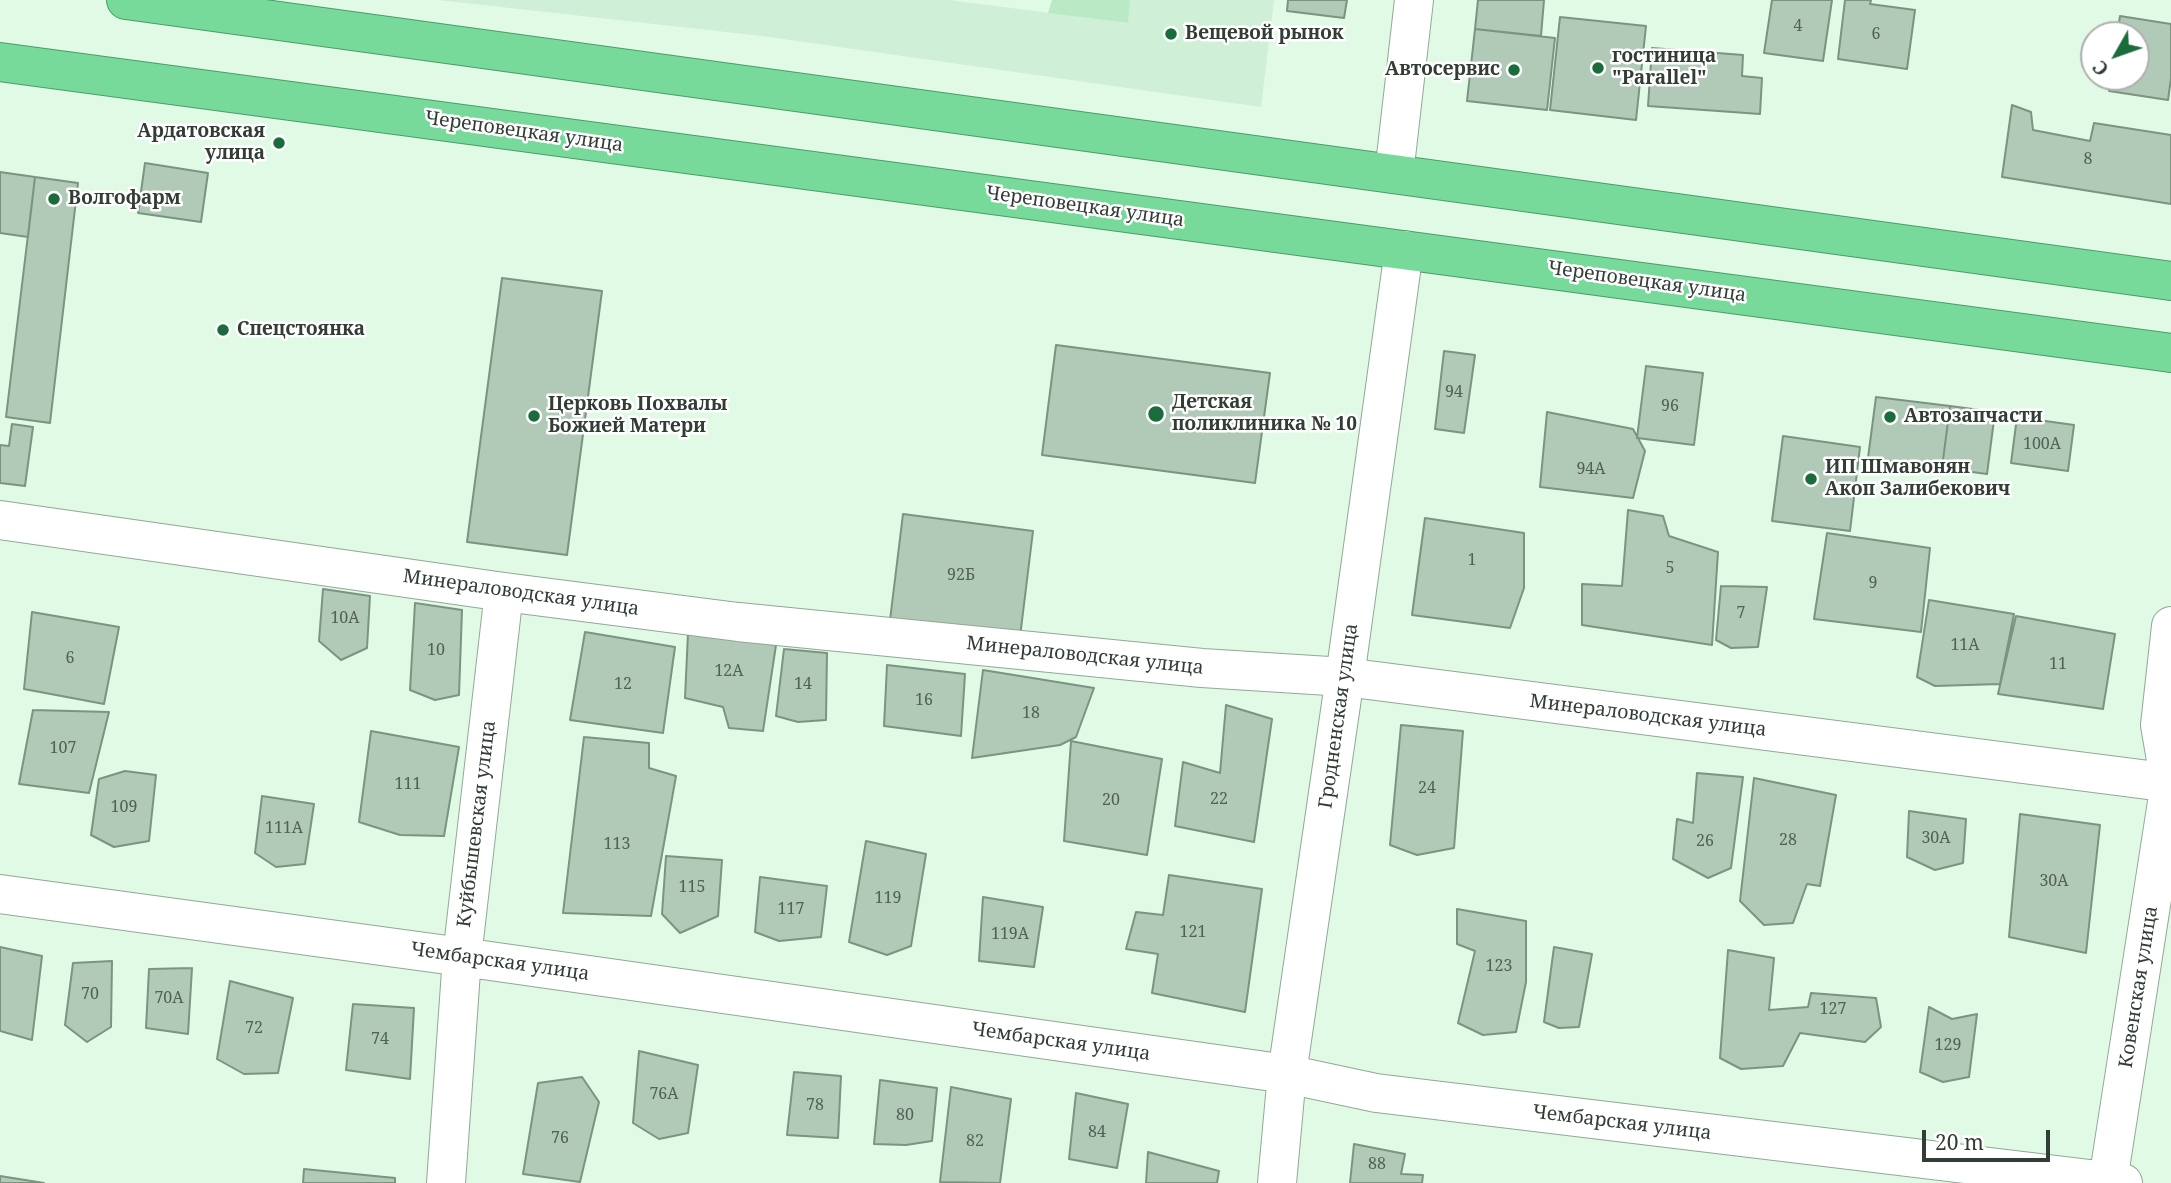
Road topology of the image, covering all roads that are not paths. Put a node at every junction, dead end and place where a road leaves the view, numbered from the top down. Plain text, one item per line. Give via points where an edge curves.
1 (126, 0) edge
2 (1414, 0) edge
3 (0, 62) edge
4 (1394, 174) junction
5 (1404, 250) junction
6 (2171, 281) edge
7 (2171, 352) edge
8 (0, 520) edge
9 (504, 592) junction
10 (2171, 626) edge
11 (1345, 677) junction
12 (2171, 783) edge
13 (0, 894) edge
14 (461, 957) junction
15 (1287, 1074) junction
16 (2115, 1182) edge
17 (446, 1183) edge
18 (1277, 1183) edge

1 - 4 highway
2 - 4 street
3 - 5 highway, Череповецкая улица
4 - 6 highway
5 - 7 highway, Череповецкая улица
5 - 11 street, Гродненская улица
8 - 9 street, Минераловодская улица
9 - 11 street, Минераловодская улица via 765,624 1202,668
9 - 14 street, Куйбышевская улица
10 - 12 street, Ковенская улица via 2160,726
11 - 12 street, Минераловодская улица
11 - 15 street, Гродненская улица
12 - 16 street, Ковенская улица
13 - 14 street, Чембарская улица
14 - 15 street, Чембарская улица
14 - 17 street, Куйбышевская улица
15 - 16 street, Чембарская улица via 1377,1093
15 - 18 street, Гродненская улица

